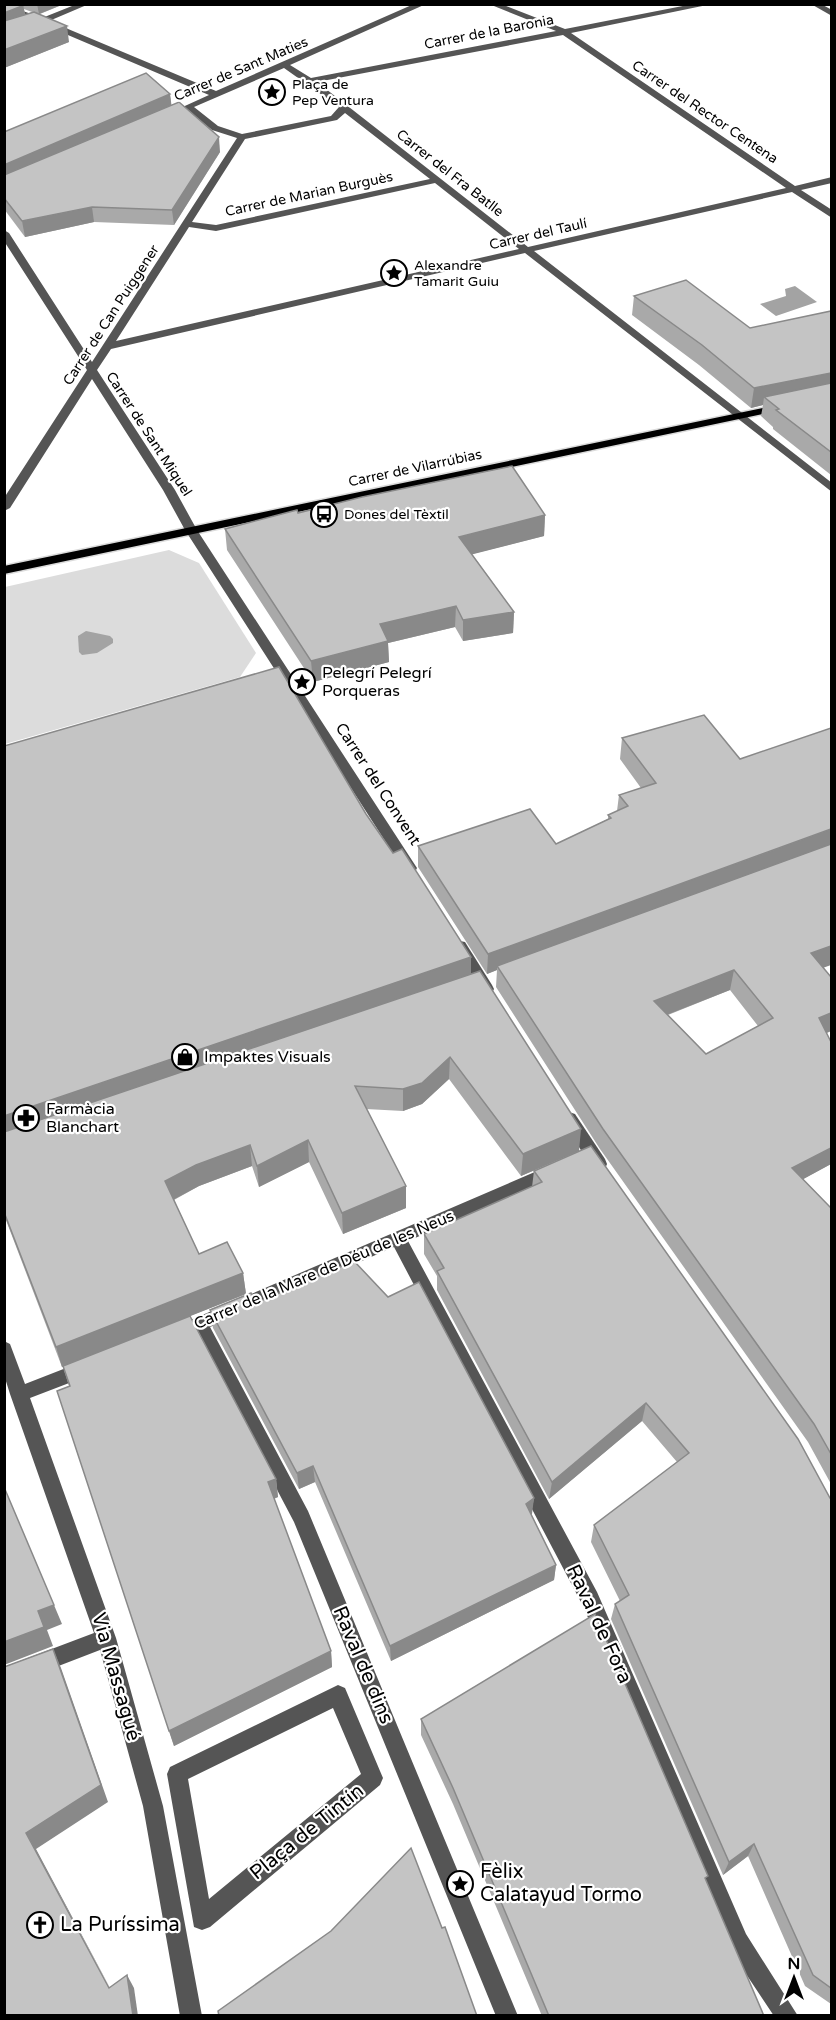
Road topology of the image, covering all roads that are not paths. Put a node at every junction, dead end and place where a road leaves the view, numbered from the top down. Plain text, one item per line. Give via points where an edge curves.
1 (4, 4) edge
2 (85, 4) edge
3 (422, 4) edge
4 (494, 4) edge
5 (708, 4) edge
6 (815, 4) edge
7 (831, 14) edge
8 (43, 21) junction
9 (563, 32) junction
10 (4, 36) edge
11 (285, 65) junction
12 (310, 81) junction
13 (217, 95) junction
14 (343, 106) junction
15 (188, 107) junction
16 (156, 121) edge
17 (243, 137) junction
18 (436, 180) junction
19 (831, 180) edge
20 (792, 188) junction
21 (831, 215) edge
22 (188, 225) junction
23 (4, 233) edge
24 (527, 251) junction
25 (109, 346) junction
26 (92, 372) junction
27 (791, 405) edge
28 (738, 417) junction
29 (831, 489) edge
30 (4, 508) edge
31 (191, 530) junction
32 (4, 570) edge
33 (421, 885) edge
34 (452, 934) edge
35 (496, 1004) edge
36 (560, 1104) edge
37 (581, 1159) junction
38 (606, 1174) edge
39 (398, 1239) junction
40 (199, 1324) junction
41 (178, 1332) edge
42 (4, 1349) edge
43 (104, 1361) edge
44 (20, 1394) junction
45 (106, 1638) junction
46 (4, 1677) edge
47 (177, 1774) joint
48 (190, 2016) edge
49 (507, 2016) edge
50 (787, 2016) edge

1 - 8 street
2 - 8 street
3 - 11 street, Carrer de Sant Maties
4 - 9 street, Carrer del Rector Centena
5 - 9 street, Carrer de la Baronia
6 - 7 street
8 - 10 street
8 - 13 street
9 - 12 street, Carrer de la Baronia
9 - 20 street, Carrer del Rector Centena
11 - 12 street, Carrer del Fra Batlle
11 - 13 street, Carrer de Sant Maties
12 - 14 street, Carrer del Fra Batlle
13 - 15 street, Carrer de Sant Maties
14 - 17 street via 334,118
14 - 18 street, Carrer del Fra Batlle
15 - 16 street, Carrer de Sant Maties
15 - 17 street via 215,128
17 - 22 street, Carrer de Can Puiggener
18 - 22 street, Carrer de Marian Burguès via 216,228
18 - 24 street, Carrer del Fra Batlle
19 - 20 street, Carrer del Taulí
20 - 21 street, Carrer del Rector Centena
20 - 24 street, Carrer del Taulí
22 - 25 street, Carrer de Can Puiggener
23 - 26 street, Carrer de Sant Miquel
24 - 25 street, Carrer del Taulí
24 - 28 street, Carrer del Fra Batlle
25 - 26 street, Carrer de Can Puiggener
26 - 30 street, Carrer de Can Puiggener
26 - 31 street, Carrer de Sant Miquel
27 - 28 main road, Carrer de Vilarrúbias
28 - 29 street, Carrer del Fra Batlle
28 - 31 main road, Carrer de Vilarrúbias
31 - 32 main road, Carrer de Vilarrúbias
31 - 33 street, Carrer del Convent via 284,682
34 - 35 street
36 - 37 street
37 - 38 street
37 - 39 street, Carrer de la Mare de Déu de les Neus
39 - 40 street, Carrer de la Mare de Déu de les Neus
39 - 50 street, Raval de Fora via 590,1599 738,1942
40 - 41 street, Carrer de la Mare de Déu de les Neus
40 - 49 street, Raval de dins via 301,1517
42 - 44 street, Via Massagué
43 - 44 street
44 - 45 street, Via Massagué
45 - 46 street
45 - 48 street, Via Massagué via 153,1806
47 - 47 street, Plaça de Tintín via 338,1695 373,1778 202,1919

